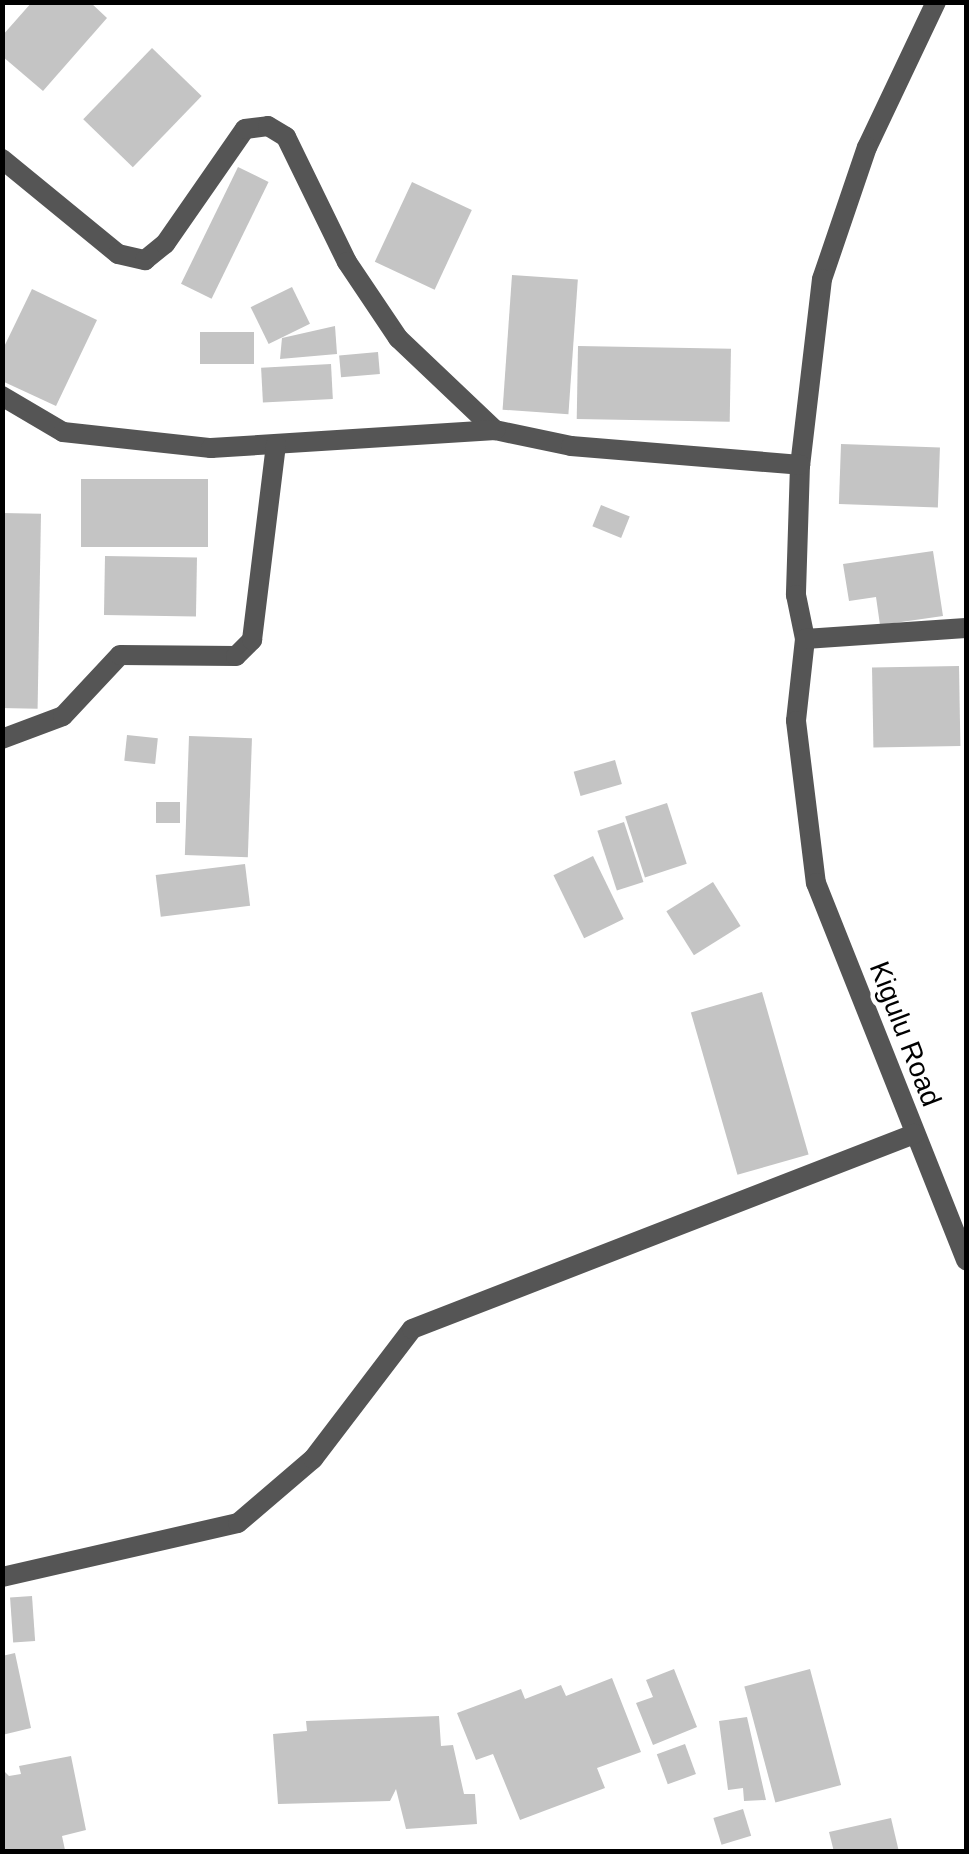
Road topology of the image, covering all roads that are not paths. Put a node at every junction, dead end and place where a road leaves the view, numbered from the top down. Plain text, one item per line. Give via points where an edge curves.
1 (936, 2) edge
2 (2, 159) edge
3 (2, 396) edge
4 (495, 430) junction
5 (276, 444) junction
6 (800, 465) junction
7 (966, 628) edge
8 (805, 638) junction
9 (2, 739) edge
10 (914, 1134) junction
11 (966, 1260) edge
12 (2, 1577) edge

1 - 6 street, Kigulu Road via 867,147 822,279
2 - 4 street via 118,254 145,260 165,244 246,128 268,126 286,137 347,262 398,338
3 - 5 street via 63,432 211,448
4 - 5 street
4 - 6 street via 570,446
5 - 9 street via 252,640 236,656 120,655 63,716
6 - 8 street, Kigulu Road via 796,595
7 - 8 street
8 - 10 street, Kigulu Road via 796,721 816,883
10 - 11 street, Kigulu Road
10 - 12 street via 412,1329 313,1459 238,1523

